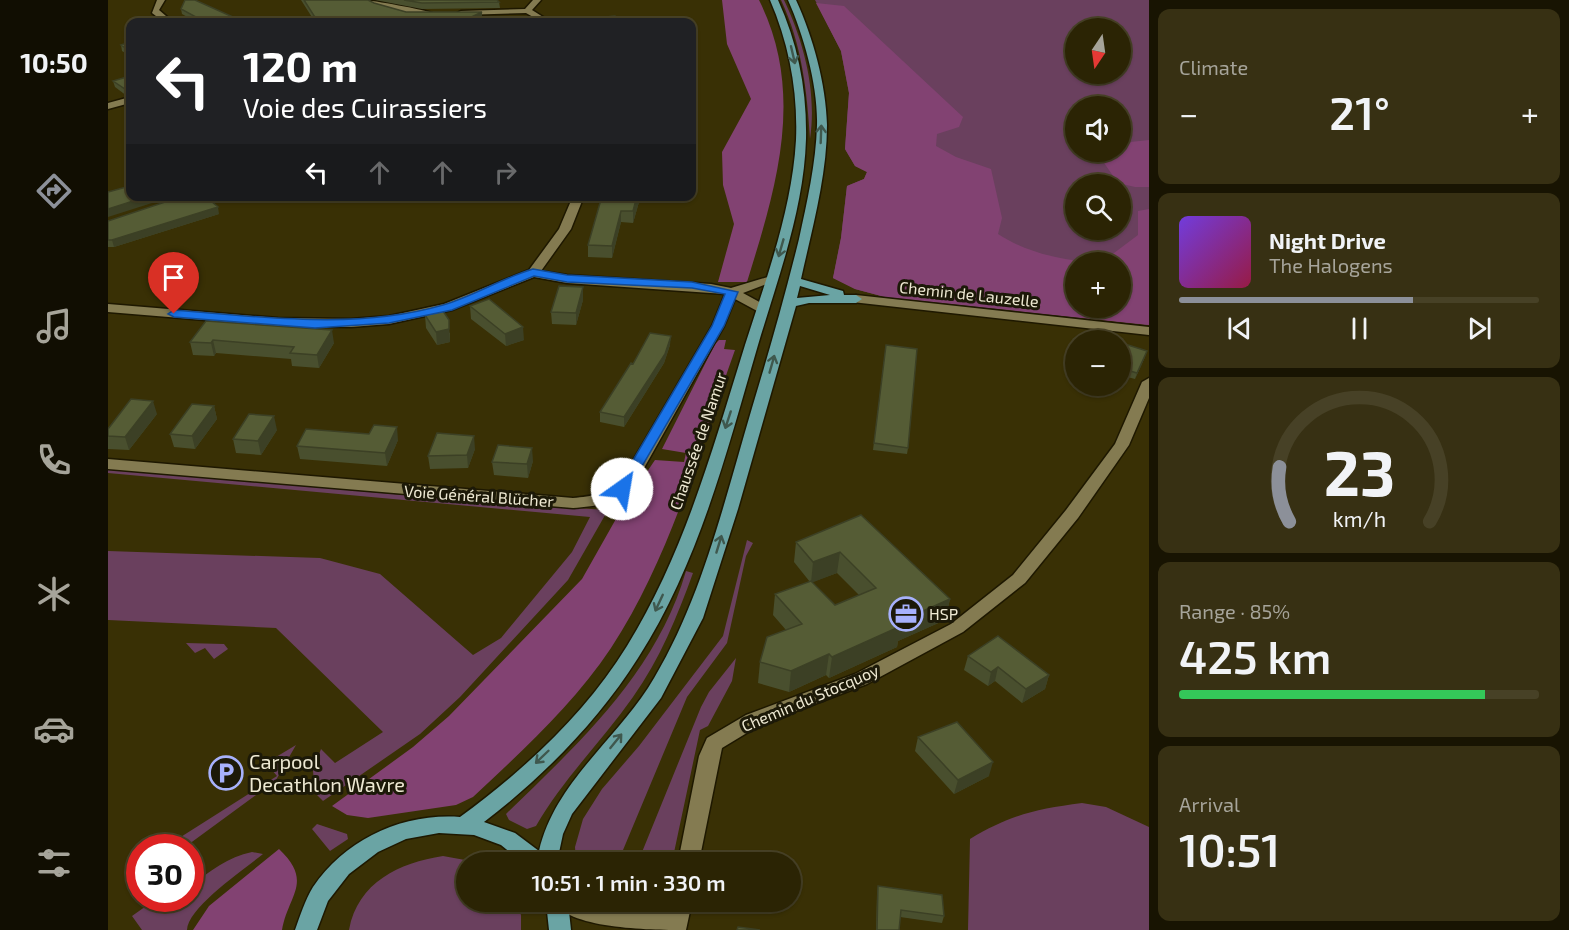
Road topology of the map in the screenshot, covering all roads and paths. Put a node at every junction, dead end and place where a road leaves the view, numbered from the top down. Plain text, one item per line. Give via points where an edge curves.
1 (161, 0) edge
2 (367, 0) edge
3 (537, 0) edge
4 (774, 0) edge
5 (792, 0) edge
6 (527, 11) junction
7 (454, 13) edge
8 (164, 18) edge
9 (427, 18) edge
10 (540, 18) edge
11 (126, 101) edge
12 (108, 106) edge
13 (577, 201) edge
14 (533, 273) junction
15 (771, 280) junction
16 (795, 281) junction
17 (732, 292) junction
18 (856, 299) junction
19 (790, 303) junction
20 (108, 308) edge
21 (763, 309) junction
22 (1149, 330) edge
23 (1149, 382) edge
24 (108, 464) edge
25 (465, 825) junction
26 (527, 852) edge
27 (549, 852) edge
28 (690, 852) edge
29 (558, 912) edge
30 (583, 912) edge
31 (678, 917) edge
32 (306, 930) edge
33 (560, 930) edge
34 (658, 930) edge

1 - 8 street via 155,11
2 - 9 street via 394,9 434,13
3 - 6 street
4 -> 15 main road, Chaussée de Namur via 797,72 801,138 790,212
16 -> 5 main road via 815,192 821,105 810,46
6 - 7 street
6 - 10 street
11 - 12 street
13 - 14 street via 565,228
14 - 17 street via 567,279 692,285
14 - 20 street via 447,308 389,320 278,322
15 - 17 street
15 - 21 main road, Chaussée de Namur
16 - 18 main road
16 - 19 main road
17 - 21 street
17 - 24 street, Voie Général Blücher via 718,326 627,484 602,500 573,503
18 - 19 main road
18 - 22 street, Chemin de Lauzelle
27 -> 19 main road via 564,809 654,693 694,618
21 -> 25 main road, Chaussée de Namur via 679,559 648,625 612,681 585,713 508,789
23 - 28 street, Chemin du Stocquoy via 1122,445 1019,579 957,628 861,679 753,720 714,743
25 - 26 main road via 500,834
25 - 32 main road via 418,827 372,844 332,878 316,901
29 - 33 main road
30 - 31 street via 628,921
31 - 34 street

